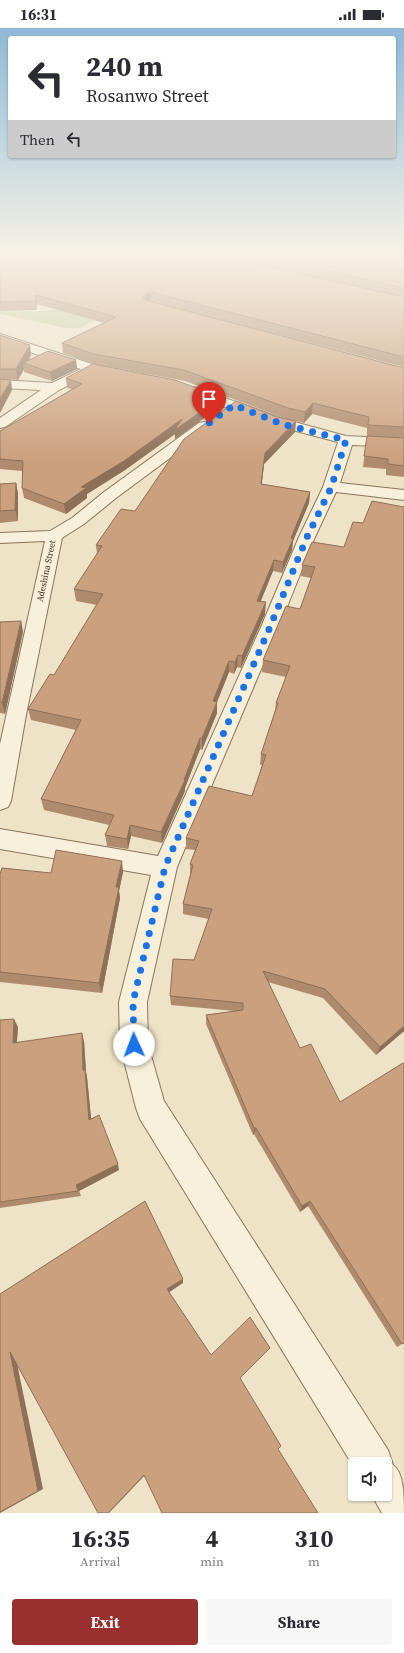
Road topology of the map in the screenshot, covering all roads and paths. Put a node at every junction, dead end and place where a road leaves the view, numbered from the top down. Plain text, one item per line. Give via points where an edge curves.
1 (0, 338) edge
2 (92, 368) junction
3 (128, 375) edge
4 (0, 384) edge
5 (179, 385) edge
6 (54, 387) junction
7 (234, 405) junction
8 (0, 424) edge
9 (346, 440) junction
10 (404, 443) edge
11 (331, 488) junction
12 (404, 495) edge
13 (54, 536) junction
14 (0, 538) edge
15 (8, 715) edge
16 (0, 801) edge
17 (0, 838) edge
18 (165, 867) junction
19 (370, 1457) edge
20 (392, 1492) edge
21 (404, 1512) edge

1 - 2 street
2 - 3 street
2 - 6 street
4 - 6 street
5 - 7 street
6 - 8 street
7 - 9 street via 282,424
7 - 13 street, Adeshina Street
9 - 10 street
9 - 11 street
11 - 12 street
11 - 18 street via 307,537
13 - 14 street
13 - 15 street, Adeshina Street
15 - 16 street, Adeshina Street
17 - 18 street
18 - 19 street via 133,1002 134,1045 152,1108
20 - 21 street

